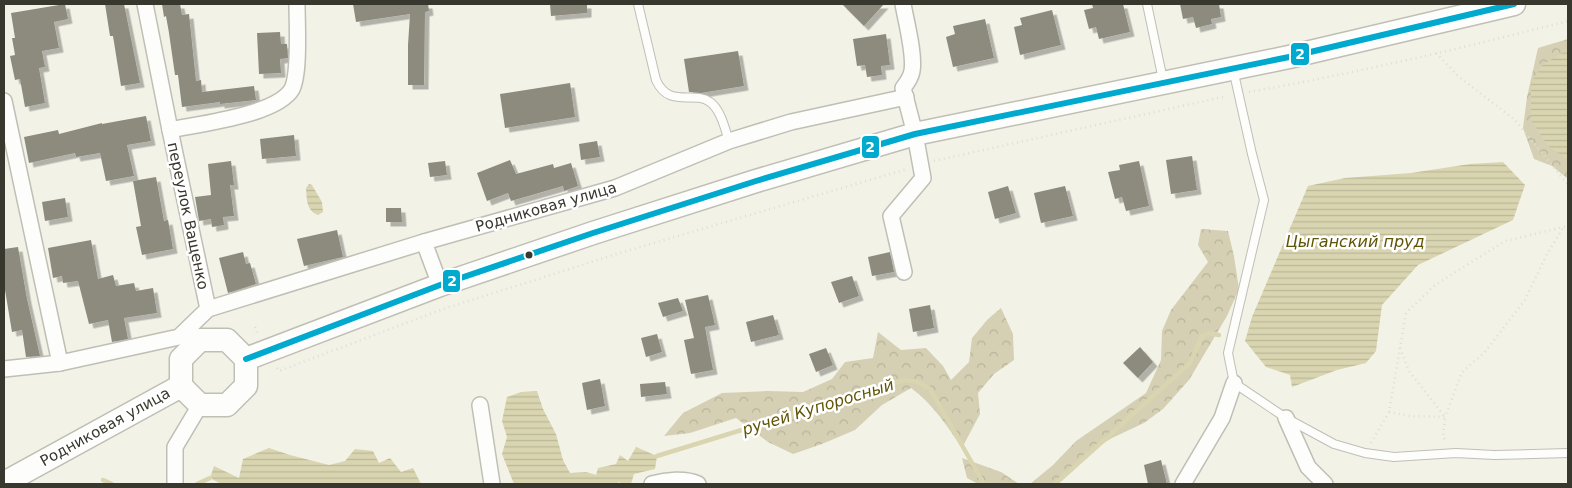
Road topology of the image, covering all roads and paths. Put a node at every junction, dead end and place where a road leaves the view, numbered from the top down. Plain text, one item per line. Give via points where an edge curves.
1 (145, 4) edge
2 (297, 4) edge
3 (638, 4) edge
4 (903, 4) edge
5 (1147, 4) edge
6 (1514, 4) edge
7 (1436, 53) dead end
8 (1233, 68) junction
9 (1164, 82) junction
10 (906, 97) junction
11 (4, 101) edge
12 (170, 130) junction
13 (915, 134) junction
14 (729, 141) junction
15 (1568, 185) edge
16 (1568, 226) edge
17 (1564, 228) junction
18 (424, 242) junction
19 (904, 272) dead end
20 (440, 285) junction
21 (208, 309) junction
22 (195, 333) junction
23 (1400, 347) junction
24 (246, 359) junction
25 (60, 363) junction
26 (4, 369) edge
27 (1234, 383) junction
28 (181, 386) junction
29 (200, 405) junction
30 (480, 405) dead end
31 (1389, 412) junction
32 (1445, 417) junction
33 (1286, 418) junction
34 (1365, 453) junction
35 (1456, 453) junction
36 (1568, 453) edge
37 (4, 483) edge
38 (175, 484) edge
39 (492, 484) edge
40 (652, 484) edge
41 (698, 484) edge
42 (1184, 484) edge
43 (1325, 484) edge

1 - 12 street
2 - 12 street, переулок Ващенко via 296,71 292,88 280,102 258,111
3 - 14 lane via 659,86 663,92 679,98 710,102
4 - 10 street via 912,60 912,70 903,88
5 - 9 lane
6 - 8 main road
7 - 15 path via 1458,76 1514,120
8 - 9 main road
8 - 27 lane via 1264,200 1228,353
9 - 13 main road
10 - 13 street
10 - 14 street, Родниковая улица via 791,122
11 - 25 street
12 - 21 street, переулок Ващенко
13 - 19 street via 923,178 891,216
13 - 20 main road via 756,180
14 - 18 street, Родниковая улица via 614,188
16 - 17 path
17 - 23 path via 1505,241 1435,285 1406,313
17 - 32 path via 1547,254 1525,300 1484,353 1462,372
18 - 20 street
18 - 21 street, Родниковая улица
20 - 24 main road
21 - 22 street, Родниковая улица
22 - 24 main road via 227,340
22 - 25 street, Родниковая улица
22 - 28 main road, Родниковая улица via 181,359
23 - 31 path
23 - 32 path via 1409,371
24 - 29 main road via 246,386 227,405
25 - 26 street, Родниковая улица
27 - 33 lane
27 - 42 street via 1222,418
28 - 29 main road, Родниковая улица
28 - 37 main road, Родниковая улица
29 - 38 street via 175,447
30 - 39 street
31 - 32 path
31 - 34 path
32 - 35 path via 1443,437
33 - 34 lane via 1334,444
33 - 43 street via 1308,466
34 - 35 lane via 1394,457
35 - 36 lane
40 - 41 street via 662,481

